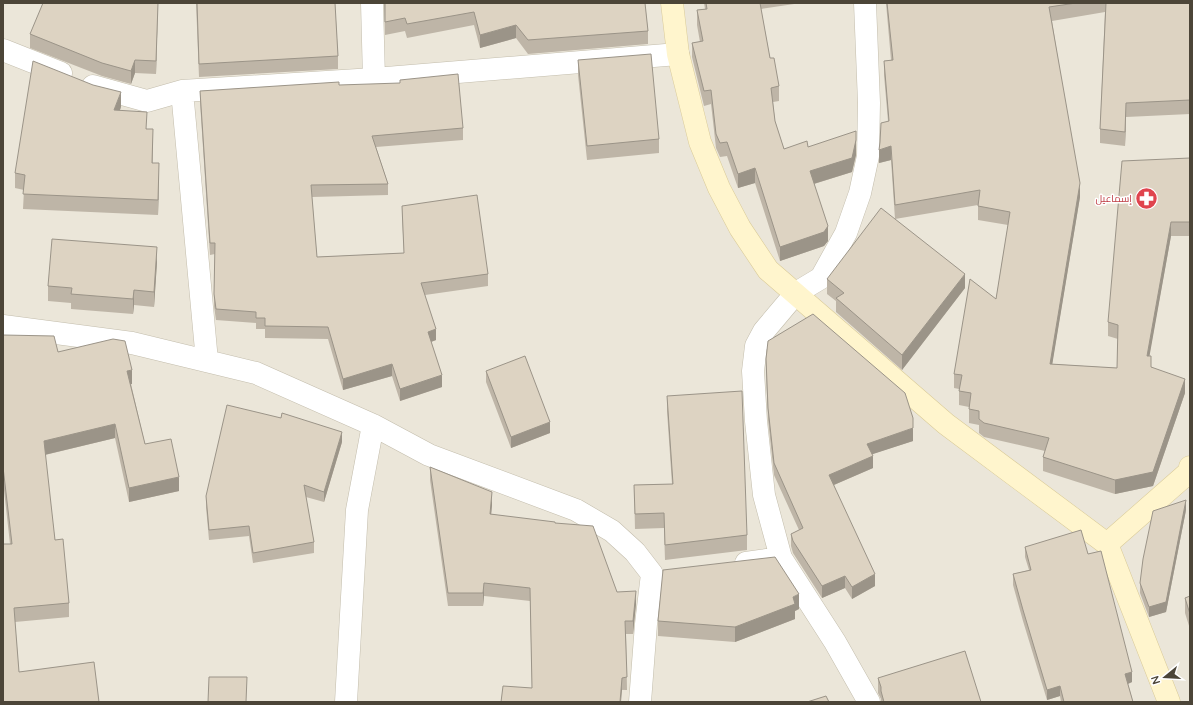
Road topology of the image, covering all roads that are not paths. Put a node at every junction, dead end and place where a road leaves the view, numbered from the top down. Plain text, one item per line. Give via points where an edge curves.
1 (372, 3) edge
2 (672, 3) edge
3 (865, 3) edge
4 (3, 50) edge
5 (678, 54) junction
6 (374, 79) junction
7 (182, 91) junction
8 (796, 293) junction
9 (3, 326) edge
10 (207, 361) junction
11 (372, 425) junction
12 (1190, 470) edge
13 (1106, 544) junction
14 (781, 558) junction
15 (728, 565) edge
16 (674, 571) edge
17 (652, 574) junction
18 (346, 702) edge
19 (640, 702) edge
20 (869, 702) edge
21 (1169, 702) edge

1 - 6 street
2 - 5 street
3 - 8 street via 869,103 868,156 860,193 846,233 821,278
4 - 7 street via 98,88 147,101
5 - 6 street
5 - 8 street via 700,142 719,188 740,228 768,270
6 - 7 street
7 - 10 street
8 - 13 street via 946,424
8 - 14 street via 764,331 756,346 753,371 764,495
9 - 10 street via 132,343
10 - 11 street via 256,373
11 - 17 street via 429,455 576,510 612,531 635,552
11 - 18 street via 357,510
12 - 13 street
13 - 21 street
14 - 15 street
14 - 20 street via 835,642
16 - 17 street
17 - 19 street

